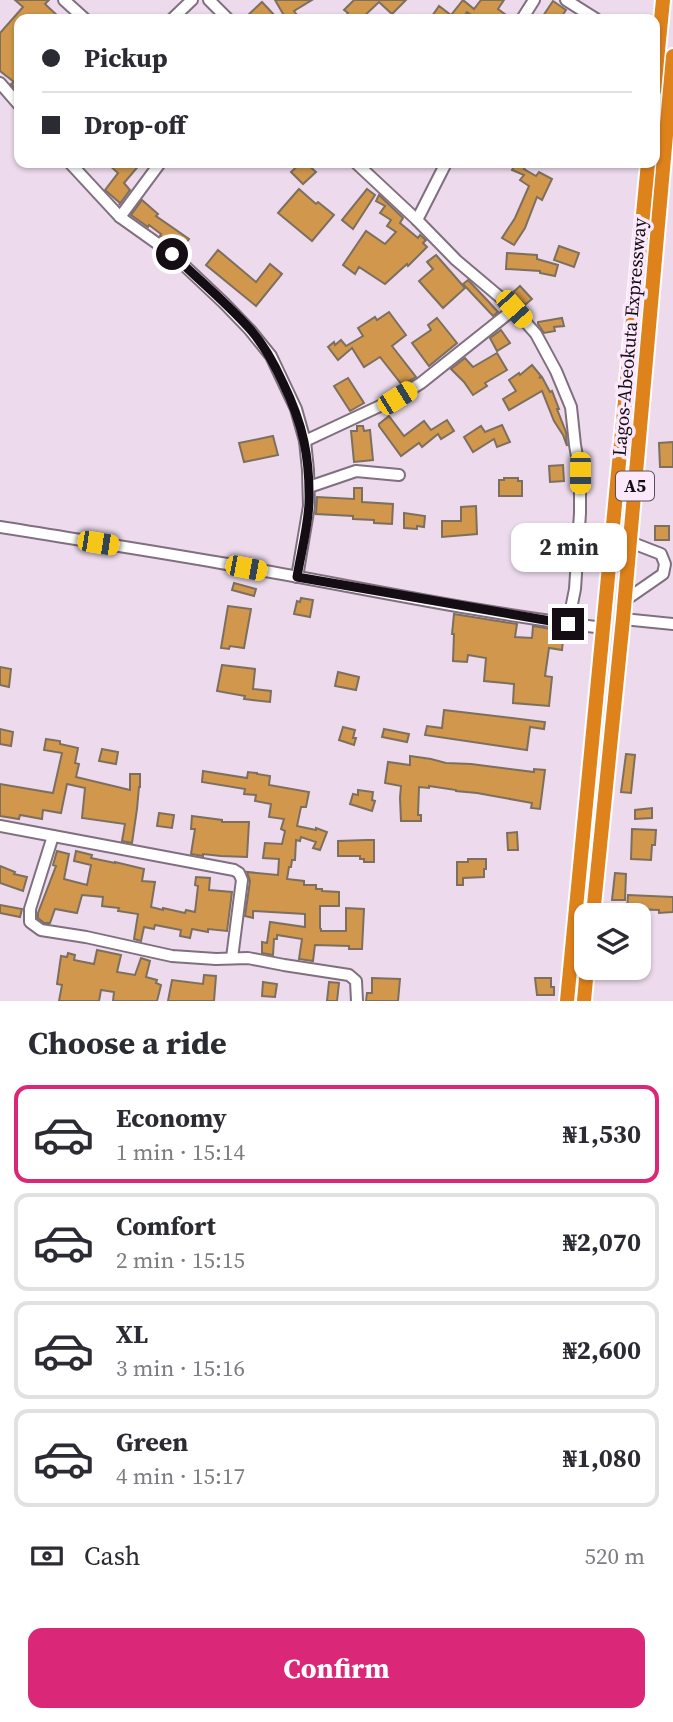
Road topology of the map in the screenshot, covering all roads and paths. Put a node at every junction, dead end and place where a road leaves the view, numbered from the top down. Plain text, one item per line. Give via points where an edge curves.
1 (64, 0) edge
2 (192, 0) edge
3 (209, 0) edge
4 (566, 0) edge
5 (663, 0) edge
6 (79, 14) edge
7 (177, 14) edge
8 (223, 14) edge
9 (588, 14) edge
10 (660, 20) edge
11 (673, 55) edge
12 (0, 83) edge
13 (14, 99) edge
14 (75, 168) edge
15 (156, 168) edge
16 (361, 168) edge
17 (444, 168) edge
18 (648, 168) edge
19 (120, 217) junction
20 (418, 220) junction
21 (514, 309) junction
22 (305, 441) junction
23 (399, 475) dead end
24 (309, 487) junction
25 (0, 527) edge
26 (630, 542) junction
27 (297, 577) junction
28 (624, 601) junction
29 (623, 619) junction
30 (568, 624) junction
31 (673, 624) edge
32 (604, 628) junction
33 (0, 826) edge
34 (53, 836) junction
35 (594, 903) edge
36 (232, 958) junction
37 (586, 980) edge
38 (357, 1001) edge
39 (567, 1001) edge
40 (584, 1001) edge

1 - 6 street
2 - 7 street
3 - 8 street
4 - 9 street
5 - 10 highway
11 - 26 highway, Lagos-Abeokuta Expressway / A5
12 - 13 street
14 - 19 street
15 - 19 street
16 - 20 street
17 - 20 street
18 - 32 highway, Lagos-Abeokuta Expressway / A5
19 - 22 street via 172,254 250,330 271,356 296,409
20 - 21 street
21 - 22 street via 421,383
21 - 30 street via 536,334 571,407 580,513
22 - 24 street
23 - 24 street via 356,471
24 - 27 street
25 - 27 street
26 - 28 highway, Lagos-Abeokuta Expressway / A5
26 - 28 street via 661,554 665,564 663,574
27 - 30 street
28 - 29 highway, Lagos-Abeokuta Expressway / A5
29 - 31 street
29 - 35 highway, Lagos-Abeokuta Expressway / A5
30 - 32 street
32 - 39 highway, Lagos-Abeokuta Expressway / A5
33 - 34 street
34 - 36 street via 239,873 242,880
34 - 36 street via 30,909 35,927 172,956
36 - 38 street via 349,975 356,981
37 - 40 highway

